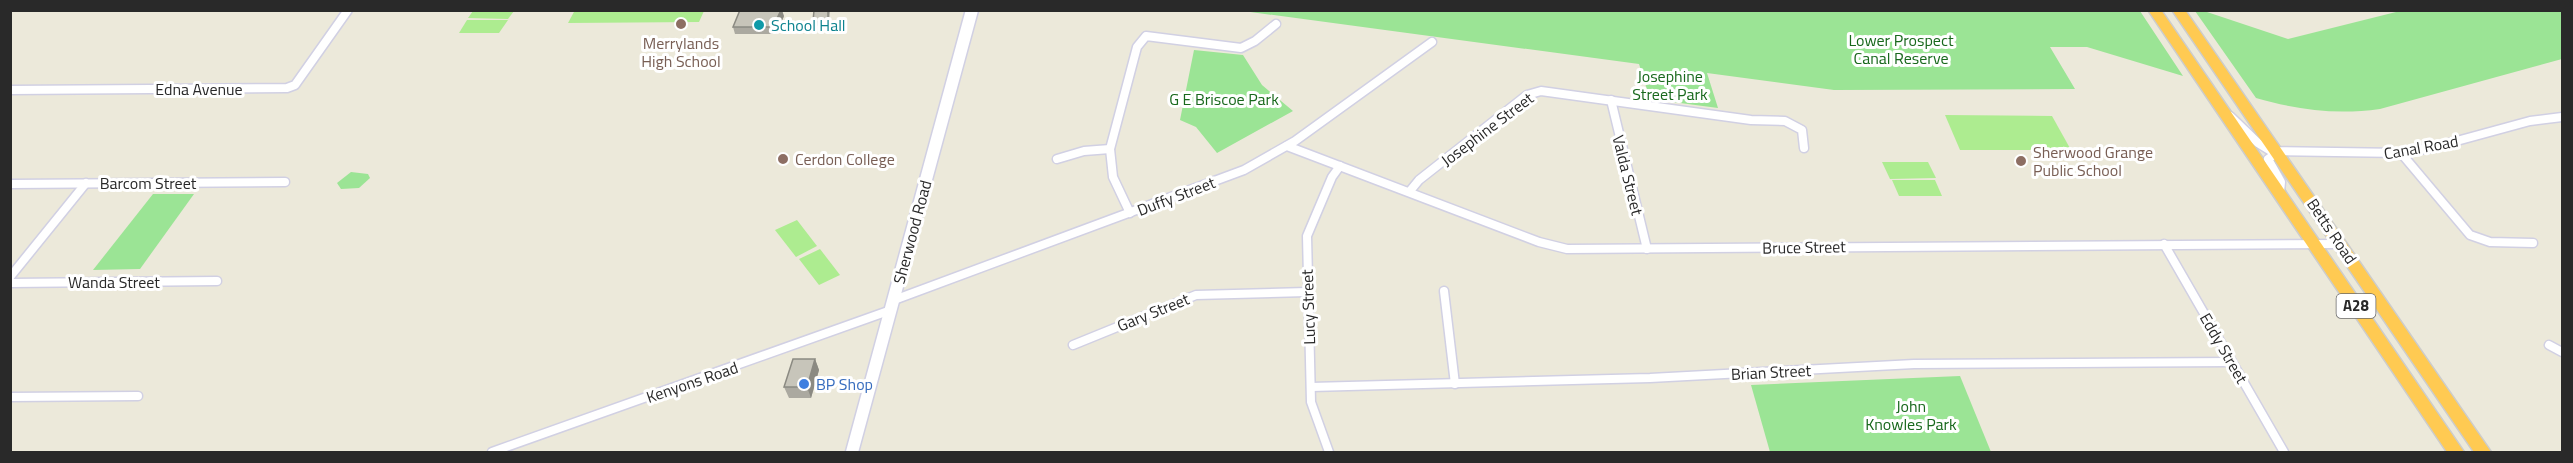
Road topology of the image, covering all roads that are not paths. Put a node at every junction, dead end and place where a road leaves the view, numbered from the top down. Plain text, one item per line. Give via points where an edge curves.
1 (348, 10) edge
2 (972, 10) edge
3 (2154, 10) edge
4 (2179, 13) edge
5 (1276, 24) dead end
6 (1432, 42) dead end
7 (10, 90) edge
8 (1611, 100) junction
9 (2226, 114) junction
10 (2562, 117) edge
11 (1287, 146) junction
12 (1804, 148) dead end
13 (1110, 149) junction
14 (2277, 152) junction
15 (2402, 153) junction
16 (1057, 159) dead end
17 (1340, 166) junction
18 (285, 182) dead end
19 (86, 183) junction
20 (10, 184) edge
21 (1410, 192) junction
22 (2280, 192) junction
23 (1130, 213) junction
24 (2533, 243) dead end
25 (2164, 244) junction
26 (2315, 244) junction
27 (2341, 244) junction
28 (1647, 249) junction
29 (10, 277) edge
30 (217, 281) dead end
31 (10, 282) edge
32 (1444, 291) dead end
33 (1307, 292) junction
34 (893, 305) junction
35 (1073, 345) dead end
36 (2549, 345) dead end
37 (2562, 352) edge
38 (2232, 362) junction
39 (1455, 384) junction
40 (1311, 387) junction
41 (138, 396) dead end
42 (10, 397) edge
43 (493, 452) edge
44 (852, 453) edge
45 (1329, 453) edge
46 (2284, 453) edge
47 (2456, 453) edge
48 (2483, 453) edge

1 - 7 street, Edna Avenue via 295,85 287,88
2 - 34 main road, Sherwood Road
3 - 9 highway, Betts Road / A28
4 - 14 highway, Betts Road / A28
5 - 13 street via 1240,48 1146,36 1137,47
6 - 11 street, Duffy Street
8 - 12 street, Josephine Street via 1788,121 1802,130
8 - 21 street, Josephine Street via 1547,91 1529,94 1419,180
8 - 28 street, Valda Street
9 - 14 street via 2263,147
9 - 22 highway, Betts Road / A28
10 - 15 street, Canal Road via 2530,121
11 - 17 street, Bruce Street
11 - 23 street, Duffy Street via 1244,170
13 - 16 street
13 - 23 street via 1113,177
14 - 15 street, Canal Road
14 - 22 street via 2268,159 2281,182
14 - 27 highway, Betts Road / A28
15 - 24 street via 2473,240
17 - 21 street, Bruce Street
17 - 33 street, Lucy Street via 1307,236
18 - 19 street, Barcom Street
19 - 20 street, Barcom Street
19 - 29 street
21 - 28 street, Bruce Street via 1557,248
22 - 26 highway, Betts Road / A28
23 - 34 street, Duffy Street
25 - 26 street, Bruce Street
25 - 28 street, Bruce Street
25 - 38 street, Eddy Street
26 - 27 street, Bruce Street
26 - 47 highway, Betts Road / A28
27 - 48 highway, Betts Road / A28
30 - 31 street, Wanda Street
32 - 39 street
33 - 35 street, Gary Street via 1196,295
33 - 40 street, Lucy Street
34 - 43 street, Kenyons Road
34 - 44 main road, Sherwood Road
36 - 37 street
38 - 39 street, Brian Street via 1914,364
38 - 46 street, Eddy Street
39 - 40 street, Brian Street
40 - 45 street, Lucy Street via 1312,407
41 - 42 street

